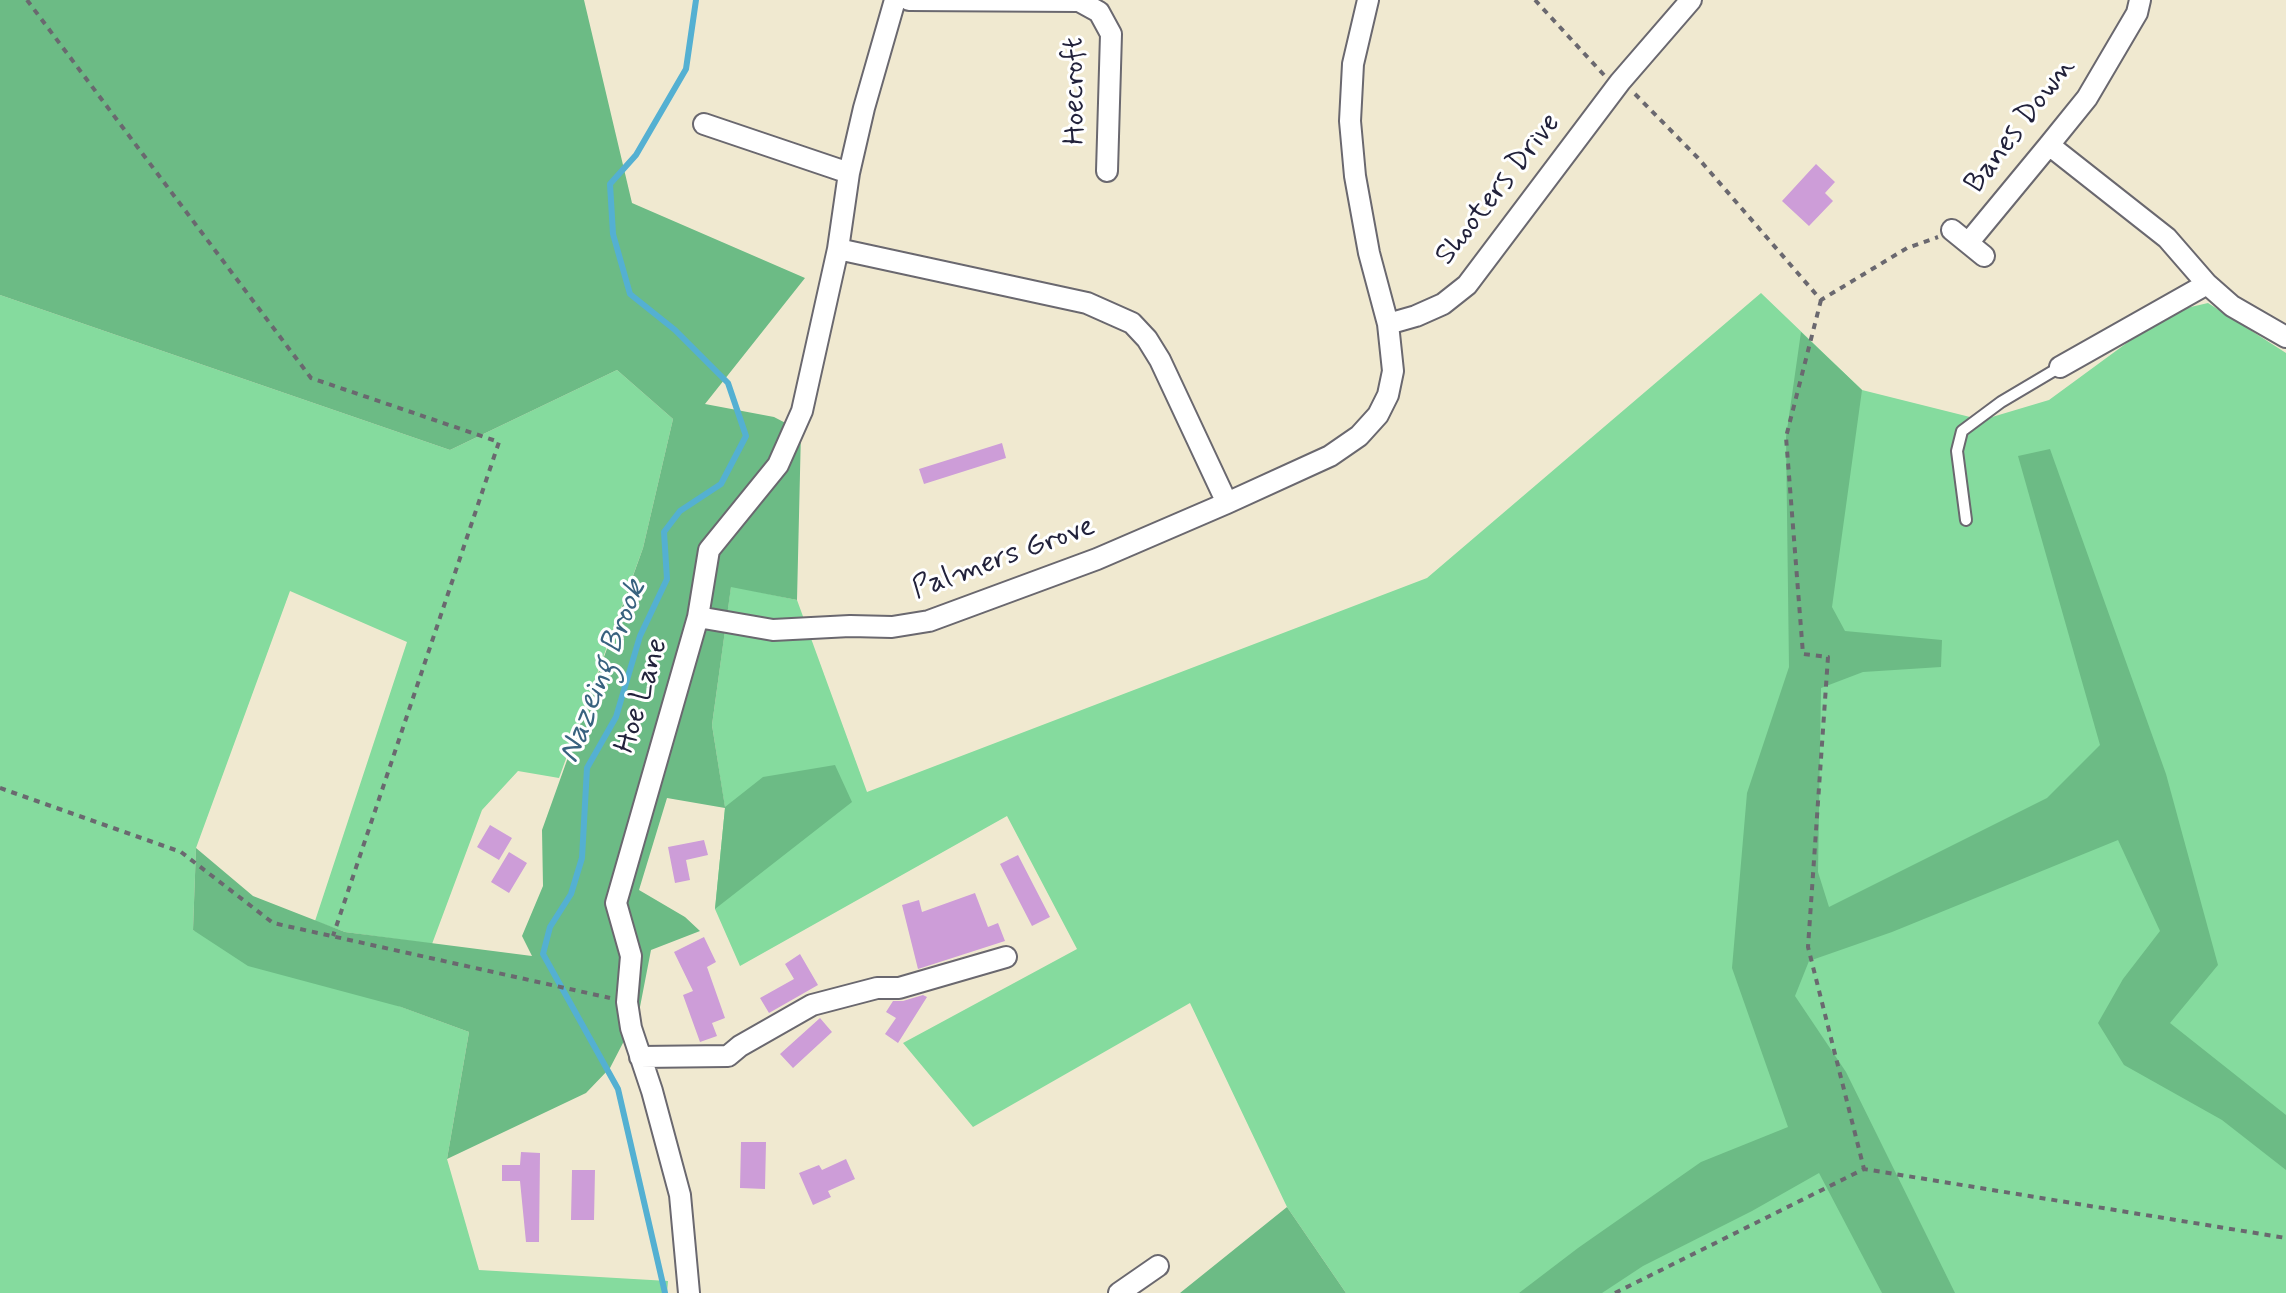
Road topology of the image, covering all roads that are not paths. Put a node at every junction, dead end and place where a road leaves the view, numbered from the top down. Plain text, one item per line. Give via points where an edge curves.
1 (895, 0) edge
2 (909, 0) edge
3 (1368, 0) edge
4 (1691, 0) edge
5 (2140, 0) edge
6 (704, 124) dead end
7 (2049, 145) junction
8 (1107, 171) dead end
9 (849, 173) junction
10 (838, 249) junction
11 (1984, 256) dead end
12 (2207, 284) junction
13 (1388, 324) junction
14 (2286, 337) edge
15 (2060, 367) joint
16 (1227, 503) junction
17 (1966, 520) dead end
18 (698, 617) junction
19 (1006, 957) dead end
20 (640, 1057) junction
21 (1158, 1266) dead end
22 (689, 1293) edge
23 (1119, 1293) edge

1 - 9 street, Hoe Lane
2 - 8 street, Hoecroft via 1079,1 1099,12 1111,34
3 - 13 street via 1353,64 1350,121 1369,253
4 - 13 street, Shooters Drive via 1619,85 1467,285 1443,304
5 - 7 street, Banes Down via 2087,98
6 - 9 street
7 - 11 street, Banes Down via 1960,236
7 - 12 street via 2167,238
9 - 10 street, Hoe Lane
10 - 16 street via 1087,303 1132,323 1160,360
10 - 18 street, Hoe Lane via 802,411 778,465 709,550
12 - 14 street via 2232,306
12 - 15 street
13 - 16 street, Palmers Grove via 1393,371 1378,415 1330,456
15 - 17 lane via 1962,431 1957,451
16 - 18 street, Palmers Grove via 1097,559 929,621 773,630
18 - 20 street, Hoe Lane via 616,903 631,956 627,1002
19 - 20 street via 899,988 877,988 812,1005 728,1056
20 - 22 street, Hoe Lane via 680,1195
21 - 23 street

